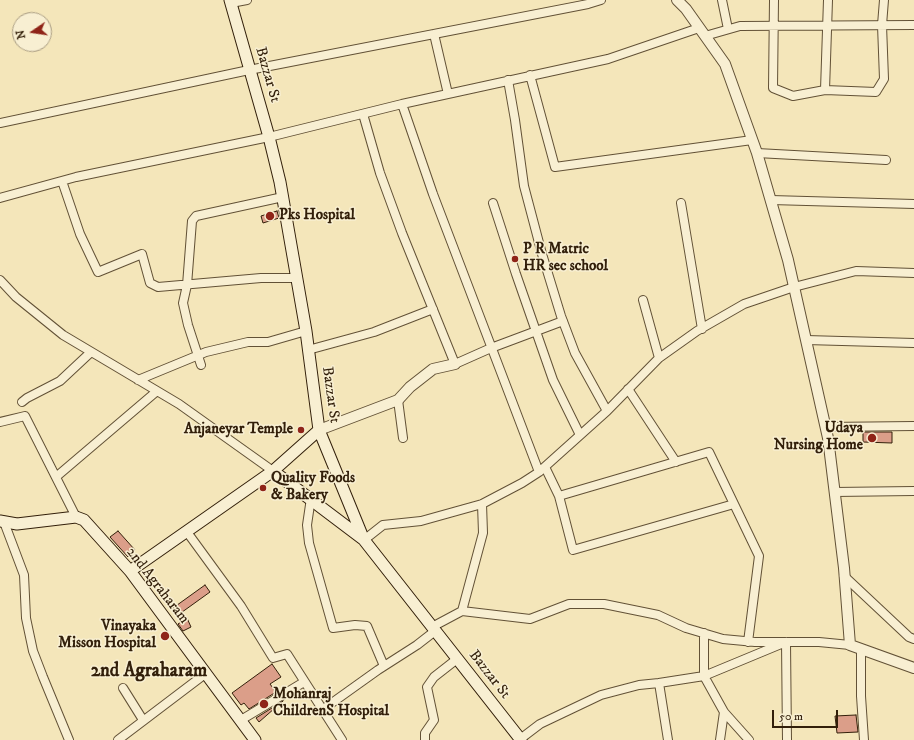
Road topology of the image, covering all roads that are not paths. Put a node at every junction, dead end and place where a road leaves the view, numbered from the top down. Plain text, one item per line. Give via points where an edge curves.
1 (247, 0) edge
2 (601, 0) edge
3 (677, 0) edge
4 (722, 0) edge
5 (774, 0) edge
6 (828, 0) edge
7 (884, 0) edge
8 (231, 1) edge
9 (882, 25) junction
10 (914, 25) edge
11 (773, 26) junction
12 (826, 26) junction
13 (728, 30) junction
14 (702, 32) junction
15 (434, 34) junction
16 (250, 70) junction
17 (530, 75) junction
18 (508, 80) junction
19 (825, 90) junction
20 (448, 94) junction
21 (402, 104) junction
22 (363, 114) junction
23 (0, 123) edge
24 (269, 137) junction
25 (752, 140) junction
26 (757, 153) junction
27 (886, 160) dead end
28 (62, 181) junction
29 (283, 197) junction
30 (0, 198) edge
31 (771, 200) junction
32 (493, 203) dead end
33 (681, 203) dead end
34 (914, 204) edge
35 (914, 273) edge
36 (297, 278) junction
37 (0, 280) edge
38 (187, 285) junction
39 (794, 287) junction
40 (643, 300) dead end
41 (432, 309) junction
42 (563, 321) junction
43 (702, 329) junction
44 (306, 331) junction
45 (535, 331) junction
46 (806, 340) junction
47 (914, 343) edge
48 (491, 348) junction
49 (308, 350) junction
50 (91, 352) junction
51 (198, 355) junction
52 (659, 358) junction
53 (455, 364) junction
54 (201, 365) dead end
55 (138, 380) junction
56 (628, 389) junction
57 (157, 391) junction
58 (398, 400) junction
59 (22, 402) dead end
60 (607, 410) junction
61 (0, 422) edge
62 (914, 426) edge
63 (825, 427) junction
64 (319, 430) junction
65 (580, 435) junction
66 (403, 438) dead end
67 (676, 462) junction
68 (542, 469) junction
69 (273, 471) junction
70 (56, 477) junction
71 (914, 491) edge
72 (834, 492) junction
73 (559, 496) junction
74 (311, 498) junction
75 (482, 504) junction
76 (734, 504) junction
77 (76, 517) junction
78 (2, 522) edge
79 (187, 532) junction
80 (364, 540) junction
81 (130, 571) junction
82 (844, 576) junction
83 (462, 611) junction
84 (433, 629) junction
85 (704, 633) junction
86 (914, 639) edge
87 (748, 642) junction
88 (786, 642) junction
89 (850, 645) junction
90 (860, 649) junction
91 (457, 659) junction
92 (384, 666) junction
93 (914, 668) edge
94 (205, 674) junction
95 (704, 676) junction
96 (304, 682) junction
97 (659, 684) junction
98 (123, 688) dead end
99 (322, 710) junction
100 (724, 712) junction
101 (143, 720) junction
102 (240, 720) junction
103 (69, 740) edge
104 (118, 740) edge
105 (255, 740) edge
106 (342, 740) edge
107 (425, 740) edge
108 (520, 740) edge
109 (668, 740) edge
110 (720, 740) edge
111 (749, 740) edge
112 (787, 740) edge
113 (864, 740) edge

1 - 8 street
2 - 15 street
3 - 14 street
4 - 13 street
5 - 11 street
6 - 12 street
7 - 9 street
8 - 16 main road, Bazzar St
9 - 10 street
9 - 12 street
9 - 19 street via 884,79 876,92
11 - 12 street
11 - 13 street via 740,26
11 - 19 street via 773,88 794,96
12 - 19 street
13 - 14 street
14 - 17 street via 608,58
14 - 25 street via 725,64
15 - 16 street
15 - 20 street
16 - 23 street
16 - 24 main road, Bazzar St
17 - 18 street
17 - 25 street via 555,167
18 - 20 street
18 - 42 street via 524,186
20 - 21 street
21 - 22 street
21 - 48 street via 435,201
22 - 24 street
22 - 41 street via 380,173
24 - 28 street
24 - 29 main road, Bazzar St
25 - 26 street
26 - 27 street
26 - 31 street
28 - 30 street
28 - 38 street via 80,234 98,272 142,254 150,283 158,287
29 - 36 main road, Bazzar St
29 - 38 street via 196,216 192,221
31 - 34 street
31 - 39 street
32 - 45 street
33 - 43 street
35 - 39 street via 856,270
36 - 38 street via 262,278
36 - 44 main road, Bazzar St
37 - 50 street via 16,297 63,335
38 - 51 street via 183,303
39 - 43 street via 744,304
39 - 46 street
40 - 52 street
41 - 49 street via 374,332
41 - 53 street
42 - 45 street
42 - 60 street via 575,353
43 - 52 street
44 - 49 main road, Bazzar St
44 - 51 street via 268,342 248,342
45 - 48 street
45 - 65 street via 553,380
46 - 47 street
46 - 63 street
48 - 53 street
48 - 68 street
49 - 64 main road, Bazzar St
50 - 55 street
50 - 59 street via 60,381
51 - 54 street
51 - 55 street
52 - 56 street
53 - 58 street via 433,369
55 - 57 street
56 - 60 street
56 - 67 street
57 - 69 street
57 - 70 street
58 - 64 street
58 - 66 street
60 - 65 street
61 - 70 street via 25,416
62 - 63 street
63 - 72 street
64 - 69 main road
64 - 80 main road, Bazzar St
65 - 68 street
67 - 73 street
67 - 76 street via 709,452
68 - 73 street
68 - 75 street via 522,484
69 - 74 main road
69 - 79 main road
70 - 77 street
71 - 72 street
72 - 82 street
73 - 76 street via 573,550
74 - 80 main road
74 - 92 street via 306,525 309,543 333,628 367,626
75 - 80 street via 421,521 383,525
75 - 83 street via 483,533
76 - 87 street via 759,556
77 - 78 main road via 17,524
77 - 81 main road, 2nd Agraharam via 84,520
78 - 103 street via 24,575 26,618 33,651
79 - 81 main road
79 - 96 street via 241,606 273,658 287,654
80 - 84 main road, Bazzar St
81 - 94 main road, 2nd Agraharam
82 - 86 street
82 - 89 street
83 - 84 street
83 - 85 street via 530,619 570,604 604,604 658,615
84 - 91 main road, Bazzar St
84 - 92 street via 417,645
85 - 87 street via 723,639
85 - 95 street
87 - 88 street
88 - 89 street
88 - 95 street
88 - 112 street
89 - 90 street
90 - 93 street
90 - 113 street
91 - 107 street via 434,677 427,687 434,720 425,733
91 - 108 main road, Bazzar St
92 - 99 street
94 - 101 street
94 - 102 main road, 2nd Agraharam
95 - 97 street
95 - 100 street
96 - 99 street
96 - 102 street
97 - 108 street via 639,685 601,695 540,724
97 - 109 street
98 - 101 street
99 - 106 street
100 - 110 street
100 - 111 street
101 - 104 street
102 - 105 main road, 2nd Agraharam

